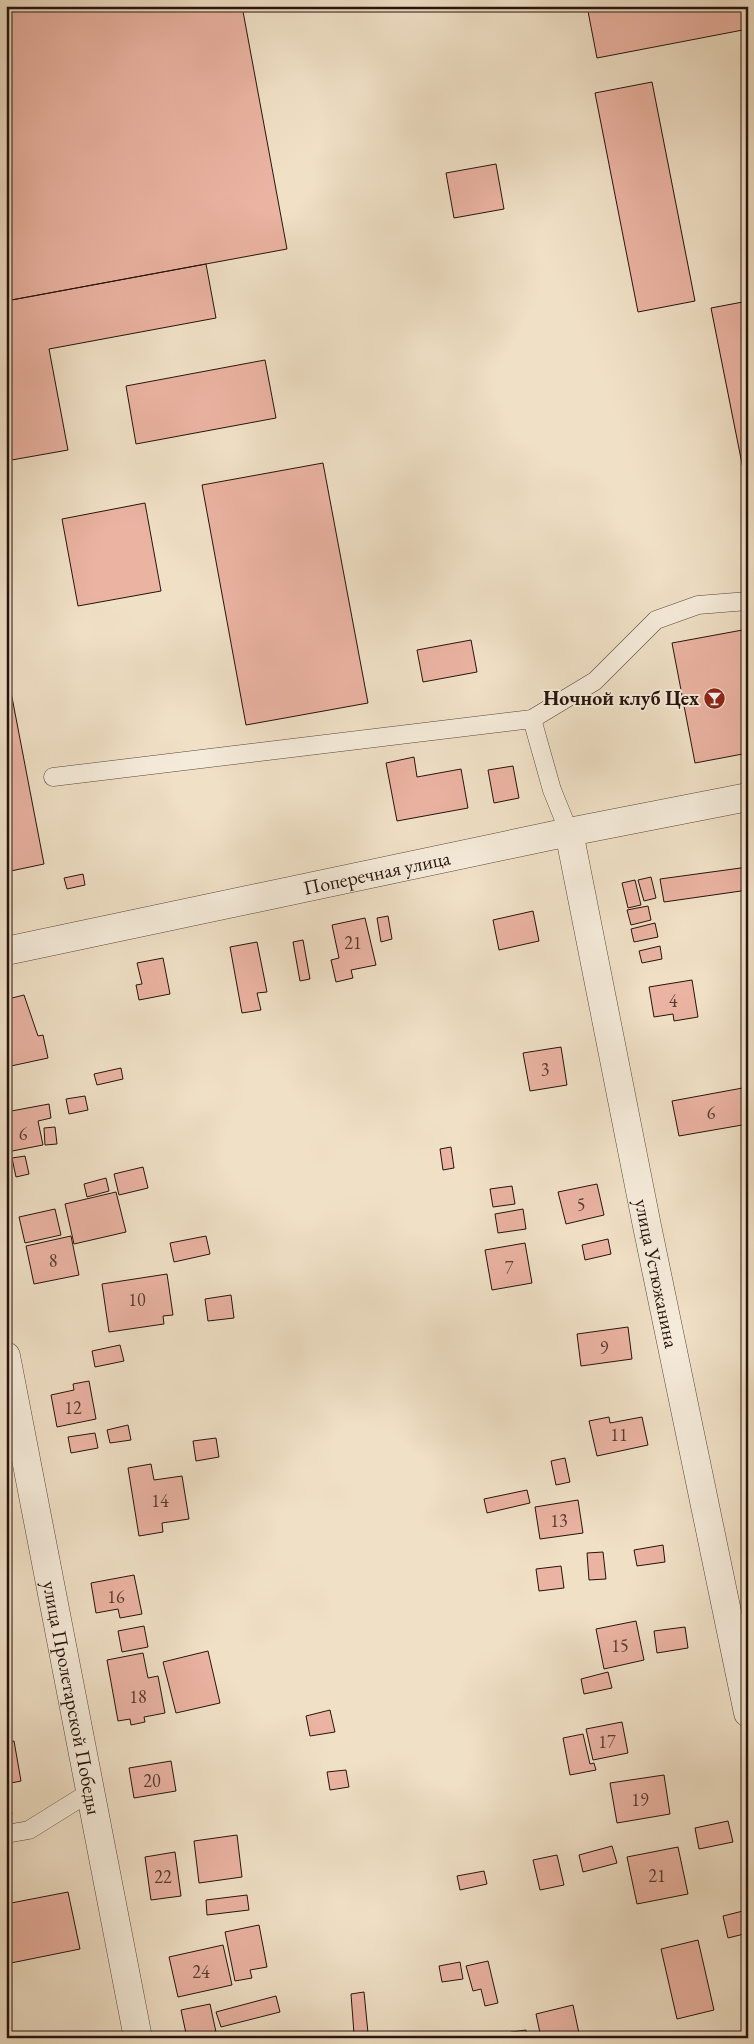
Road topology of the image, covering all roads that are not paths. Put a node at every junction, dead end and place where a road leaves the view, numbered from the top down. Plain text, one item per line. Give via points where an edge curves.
1 (748, 601) edge
2 (532, 719) junction
3 (53, 777) dead end
4 (748, 797) edge
5 (569, 832) junction
6 (6, 951) edge
7 (6, 1356) edge
8 (748, 1713) edge
9 (90, 1792) junction
10 (6, 1834) edge
11 (138, 2038) edge

1 - 2 lane via 698,605 656,620 595,681
2 - 3 lane
2 - 5 lane via 552,790
4 - 5 street, Поперечная улица
5 - 6 street, Поперечная улица
5 - 8 street, улица Устюжанина
7 - 9 street, улица Пролетарской Победы
9 - 10 lane via 29,1830
9 - 11 street, улица Пролетарской Победы

